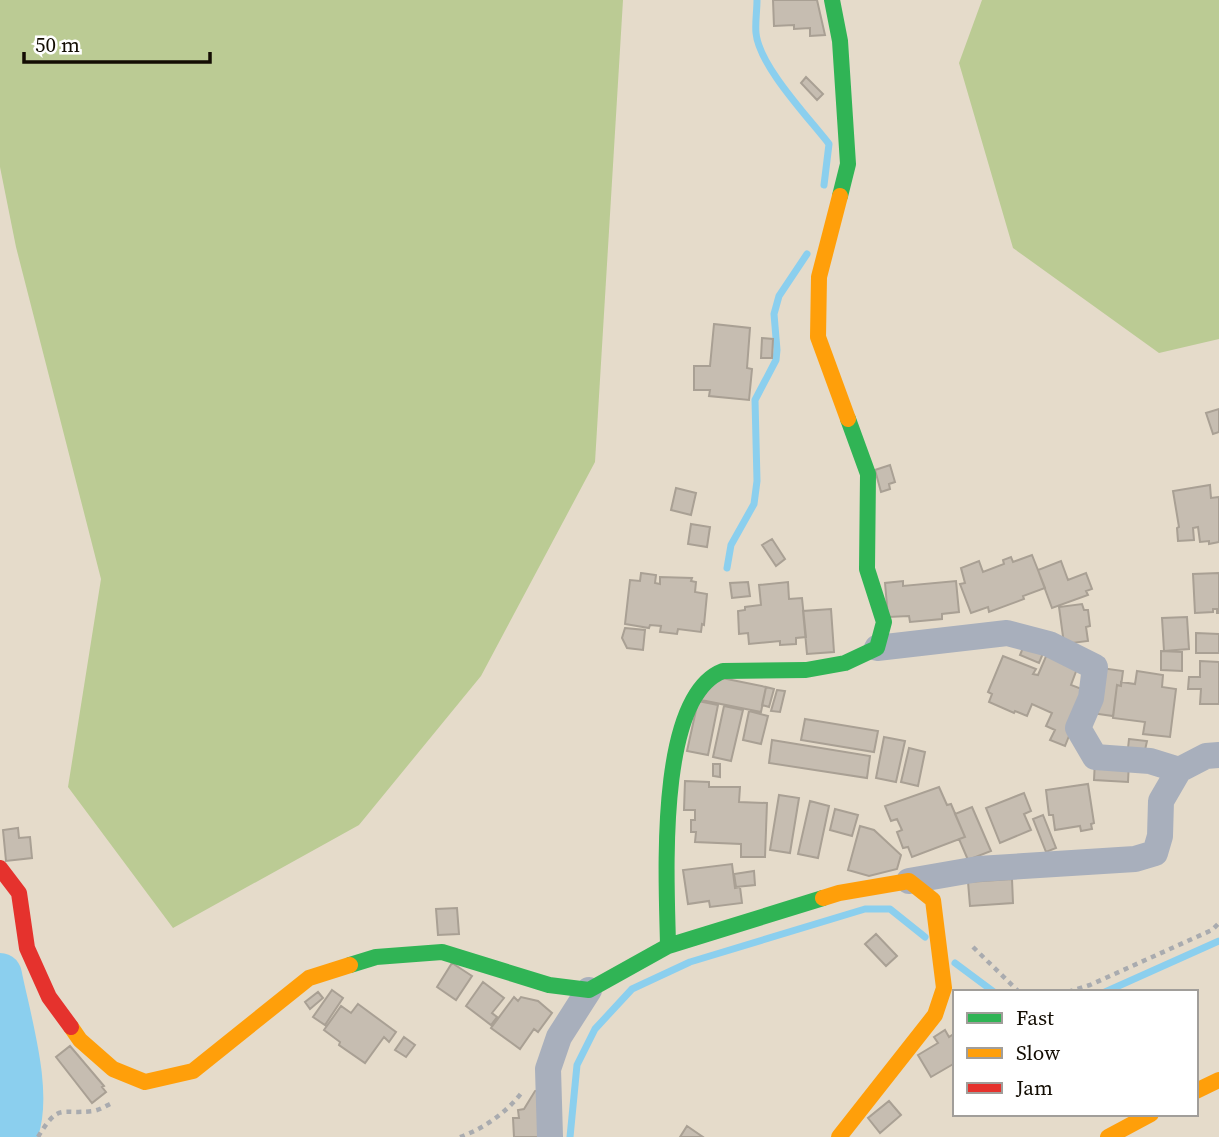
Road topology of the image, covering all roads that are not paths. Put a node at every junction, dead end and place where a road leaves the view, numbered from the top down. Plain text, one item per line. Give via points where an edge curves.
1 (832, 0) edge
2 (877, 648) junction
3 (1219, 755) edge
4 (1179, 770) junction
5 (0, 868) edge
6 (909, 881) junction
7 (668, 946) junction
8 (589, 990) junction
9 (1219, 1080) edge
10 (1198, 1090) edge
11 (1147, 1116) edge
12 (550, 1137) edge
13 (839, 1137) edge
14 (1108, 1137) edge

1 - 2 main road via 840,41 848,164 819,277 818,337 869,474 867,569 884,622
2 - 4 street via 1007,633 1049,644 1095,667 1091,698 1078,728 1095,757 1150,761
2 - 7 main road via 845,663 806,670 723,671 701,685 689,704 673,757 666,845
3 - 4 street via 1206,756
4 - 6 street via 1161,801 1155,853 1135,859 978,869
5 - 8 main road via 19,894 27,948 49,997 80,1040 113,1069 145,1082 193,1071 309,978 376,957 442,952 550,985
6 - 7 main road via 839,893
6 - 13 main road via 933,900 944,988 936,1015
7 - 8 main road
8 - 12 street via 559,1037 548,1069
9 - 10 main road
11 - 14 main road

